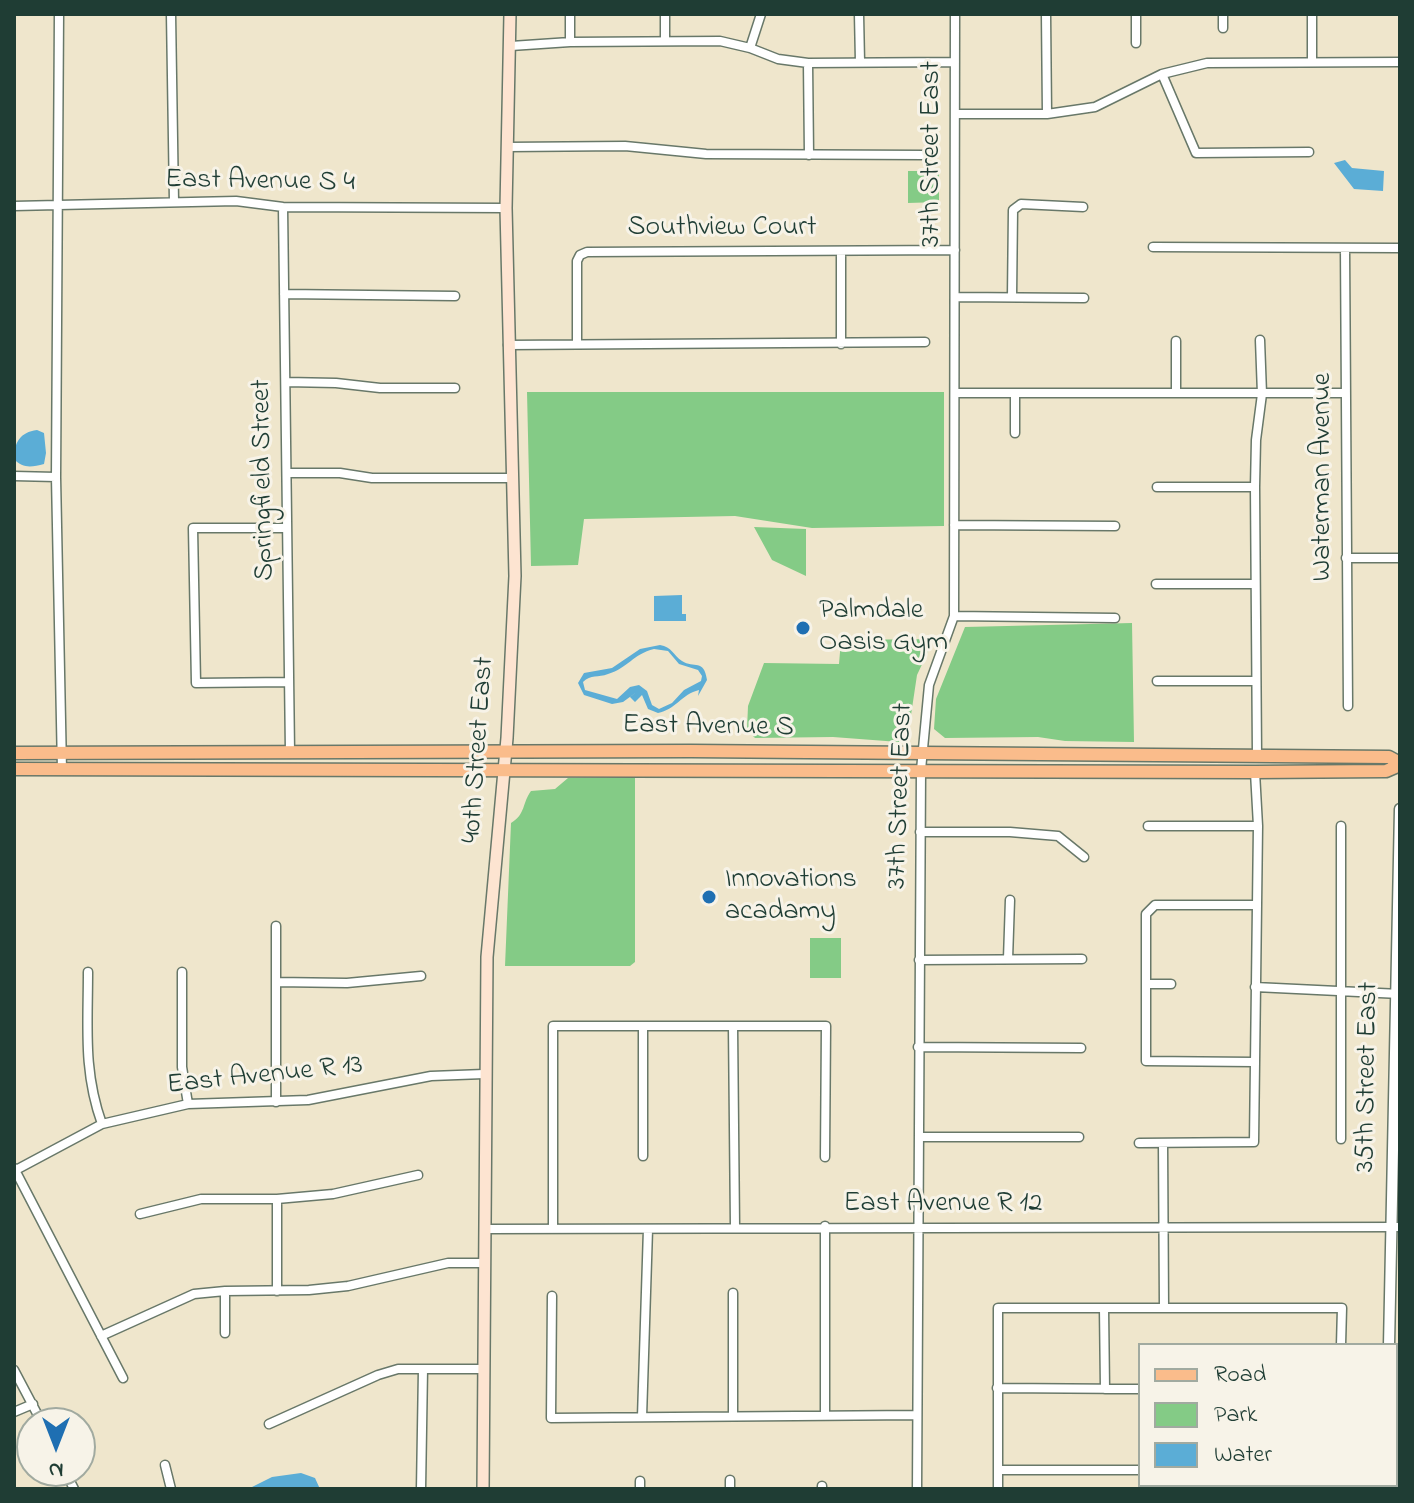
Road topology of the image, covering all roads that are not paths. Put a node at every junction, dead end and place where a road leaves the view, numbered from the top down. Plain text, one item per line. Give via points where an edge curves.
1 (59, 14) edge
2 (171, 14) edge
3 (510, 14) edge
4 (570, 14) edge
5 (665, 14) edge
6 (761, 14) edge
7 (859, 14) edge
8 (955, 14) edge
9 (1046, 14) edge
10 (1136, 14) edge
11 (1223, 14) edge
12 (1312, 14) edge
13 (1223, 28) dead end
14 (665, 41) junction
15 (570, 42) junction
16 (1136, 43) dead end
17 (511, 46) junction
18 (750, 48) junction
19 (860, 62) junction
20 (955, 62) junction
21 (1312, 62) junction
22 (1400, 62) edge
23 (808, 63) junction
24 (1162, 74) junction
25 (955, 114) junction
26 (1047, 114) junction
27 (507, 147) junction
28 (1309, 152) dead end
29 (809, 155) junction
30 (925, 155) dead end
31 (174, 202) junction
32 (14, 206) edge
33 (60, 206) junction
34 (283, 207) junction
35 (1083, 207) dead end
36 (506, 208) junction
37 (1153, 247) dead end
38 (1345, 248) junction
39 (1400, 248) edge
40 (955, 250) junction
41 (841, 251) junction
42 (284, 294) junction
43 (455, 296) dead end
44 (955, 297) junction
45 (1012, 297) junction
46 (1084, 298) dead end
47 (1260, 340) dead end
48 (1176, 341) dead end
49 (925, 342) dead end
50 (577, 344) junction
51 (841, 344) junction
52 (508, 345) junction
53 (286, 382) junction
54 (455, 388) dead end
55 (955, 393) junction
56 (1015, 393) junction
57 (1176, 393) junction
58 (1345, 393) junction
59 (1262, 394) junction
60 (1015, 433) dead end
61 (287, 473) junction
62 (14, 476) edge
63 (56, 477) junction
64 (513, 478) junction
65 (1157, 487) dead end
66 (1255, 487) junction
67 (954, 525) junction
68 (1115, 526) dead end
69 (287, 528) junction
70 (1346, 558) junction
71 (1400, 558) edge
72 (1156, 584) dead end
73 (1255, 584) junction
74 (954, 616) junction
75 (1115, 618) dead end
76 (1157, 681) dead end
77 (1256, 681) junction
78 (289, 682) junction
79 (1348, 706) dead end
80 (504, 751) junction
81 (290, 752) junction
82 (14, 753) edge
83 (61, 753) junction
84 (922, 754) junction
85 (1257, 756) junction
86 (1400, 764) edge
87 (14, 769) edge
88 (62, 770) junction
89 (503, 770) junction
90 (921, 770) junction
91 (1255, 772) junction
92 (1400, 809) edge
93 (1148, 826) dead end
94 (1258, 826) junction
95 (1341, 826) dead end
96 (920, 832) junction
97 (1084, 857) dead end
98 (1010, 900) dead end
99 (1256, 905) junction
100 (276, 926) dead end
101 (1008, 959) junction
102 (1082, 959) dead end
103 (919, 960) junction
104 (88, 972) dead end
105 (182, 972) dead end
106 (421, 976) dead end
107 (276, 982) junction
108 (1146, 984) junction
109 (1171, 984) dead end
110 (1255, 987) junction
111 (1340, 992) junction
112 (1397, 994) edge
113 (643, 1026) junction
114 (733, 1026) junction
115 (918, 1047) junction
116 (1081, 1048) dead end
117 (1254, 1062) junction
118 (484, 1074) junction
119 (276, 1102) junction
120 (188, 1104) junction
121 (102, 1124) junction
122 (919, 1137) junction
123 (1079, 1137) dead end
124 (1341, 1139) dead end
125 (1139, 1143) dead end
126 (1163, 1143) junction
127 (643, 1156) dead end
128 (825, 1157) dead end
129 (14, 1170) edge
130 (418, 1175) dead end
131 (277, 1199) junction
132 (140, 1214) dead end
133 (825, 1226) junction
134 (735, 1227) junction
135 (918, 1227) junction
136 (1164, 1227) junction
137 (1395, 1227) edge
138 (553, 1228) junction
139 (485, 1229) junction
140 (648, 1229) junction
141 (485, 1263) junction
142 (225, 1291) junction
143 (277, 1291) junction
144 (733, 1293) dead end
145 (552, 1296) dead end
146 (1104, 1308) junction
147 (1164, 1308) junction
148 (225, 1333) dead end
149 (101, 1336) junction
150 (1341, 1343) edge
151 (1389, 1343) edge
152 (423, 1369) junction
153 (483, 1369) junction
154 (14, 1370) edge
155 (123, 1378) dead end
156 (997, 1388) junction
157 (1105, 1389) junction
158 (1138, 1389) edge
159 (33, 1404) junction
160 (34, 1407) edge
161 (14, 1412) edge
162 (825, 1415) junction
163 (917, 1415) junction
164 (733, 1416) junction
165 (642, 1417) junction
166 (269, 1424) dead end
167 (165, 1465) dead end
168 (998, 1470) junction
169 (1138, 1470) edge
170 (171, 1489) edge
171 (421, 1489) edge
172 (483, 1489) edge
173 (917, 1489) edge
174 (998, 1489) edge

1 - 33 street
2 - 31 street
3 - 17 main road, 40th Street East
4 - 15 street
5 - 14 street
6 - 18 street
7 - 19 street
8 - 20 street, 37th Street East
9 - 26 street
10 - 16 street
11 - 13 street
12 - 21 street
14 - 15 street
14 - 18 street via 720,41
15 - 17 street
17 - 27 main road, 40th Street East
18 - 23 street
19 - 20 street
19 - 23 street
20 - 25 street, 37th Street East
21 - 22 street
21 - 24 street via 1207,63
23 - 29 street
24 - 26 street via 1095,107
24 - 28 street via 1196,153
25 - 26 street
25 - 40 street, 37th Street East
27 - 29 street via 625,146 706,154
27 - 36 main road, 40th Street East
29 - 30 street
31 - 33 street, East Avenue S 4
31 - 34 street, East Avenue S 4
32 - 33 street, East Avenue S 4
33 - 63 street
34 - 36 street, East Avenue S 4
34 - 42 street, Springfield Street
35 - 45 street via 1015,207
36 - 52 main road, 40th Street East
37 - 38 street
38 - 39 street
38 - 58 street, Waterman Avenue
40 - 41 street, Southview Court
40 - 44 street, 37th Street East
41 - 50 street, Southview Court via 587,252 577,261
41 - 51 street
42 - 43 street
42 - 53 street, Springfield Street
44 - 45 street
44 - 55 street, 37th Street East
45 - 46 street
47 - 59 street
48 - 57 street
49 - 51 street
50 - 51 street
50 - 52 street
52 - 64 main road, 40th Street East
53 - 54 street
53 - 61 street, Springfield Street
55 - 56 street
55 - 67 street, 37th Street East
56 - 57 street
56 - 60 street
57 - 59 street
58 - 59 street
58 - 70 street, Waterman Avenue
59 - 66 street
61 - 64 street
61 - 69 street, Springfield Street
62 - 63 street
63 - 83 street
64 - 80 main road, 40th Street East via 515,604
65 - 66 street
66 - 73 street
67 - 68 street
67 - 74 street, 37th Street East
69 - 78 street, Springfield Street
69 - 78 street via 193,528 196,683
70 - 71 street
70 - 79 street, Waterman Avenue
72 - 73 street
73 - 77 street
74 - 75 street
74 - 84 street, 37th Street East via 929,685
76 - 77 street
77 - 85 street
78 - 81 street, Springfield Street
80 - 81 main road, East Avenue S
80 - 84 main road, East Avenue S
80 - 89 main road, 40th Street East
81 - 83 main road, East Avenue S
82 - 83 main road, East Avenue S
83 - 88 street
84 - 85 main road, East Avenue S
84 - 90 street, 37th Street East
85 - 86 main road, East Avenue S via 1389,757
86 - 91 main road, East Avenue S via 1386,771
87 - 88 main road, East Avenue S
88 - 89 main road, East Avenue S
89 - 90 main road, East Avenue S
89 - 118 main road, 40th Street East via 487,957
90 - 91 main road, East Avenue S
90 - 96 street, 37th Street East
91 - 94 street
92 - 112 street, 35th Street East
93 - 94 street
94 - 99 street
95 - 111 street
96 - 97 street via 1058,836
96 - 103 street, 37th Street East
98 - 101 street
99 - 108 street via 1155,905 1146,914
99 - 110 street
100 - 107 street
101 - 102 street
101 - 103 street
103 - 115 street, 37th Street East
104 - 121 street via 87,1070
105 - 120 street via 182,1067
106 - 107 street
107 - 119 street
108 - 109 street
108 - 117 street via 1146,1061
110 - 111 street
110 - 117 street
111 - 112 street
111 - 124 street
112 - 137 street, 35th Street East
113 - 114 street
113 - 127 street
113 - 138 street via 553,1026
114 - 128 street via 826,1026
114 - 134 street
115 - 116 street
115 - 122 street, 37th Street East
117 - 126 street via 1254,1142
118 - 119 street, East Avenue R 13 via 431,1076
118 - 139 main road, 40th Street East
119 - 120 street, East Avenue R 13
120 - 121 street, East Avenue R 13
121 - 129 street, East Avenue R 13
122 - 123 street
122 - 135 street, 37th Street East
125 - 126 street
126 - 136 street
129 - 149 street
130 - 131 street via 333,1194
131 - 132 street via 201,1199
131 - 143 street
133 - 134 street, East Avenue R 12
133 - 135 street, East Avenue R 12
133 - 162 street
134 - 140 street, East Avenue R 12
135 - 136 street, East Avenue R 12
135 - 163 street, 37th Street East
136 - 137 street, East Avenue R 12
136 - 147 street
137 - 151 street, 35th Street East
138 - 139 street, East Avenue R 12
138 - 140 street, East Avenue R 12
139 - 141 main road, 40th Street East
140 - 165 street
141 - 143 street via 448,1263 348,1286
141 - 153 main road, 40th Street East
142 - 143 street
142 - 148 street
142 - 149 street via 194,1294
144 - 164 street
145 - 165 street via 551,1418
146 - 147 street
146 - 156 street via 998,1308
146 - 157 street
147 - 150 street via 1342,1308
149 - 155 street
152 - 153 street
152 - 166 street via 378,1375
152 - 171 street
153 - 172 main road, 40th Street East
154 - 159 street
156 - 157 street
156 - 168 street
157 - 158 street
159 - 160 street
159 - 161 street
162 - 163 street
162 - 164 street
163 - 173 street, 37th Street East
164 - 165 street
167 - 170 street
168 - 169 street
168 - 174 street

